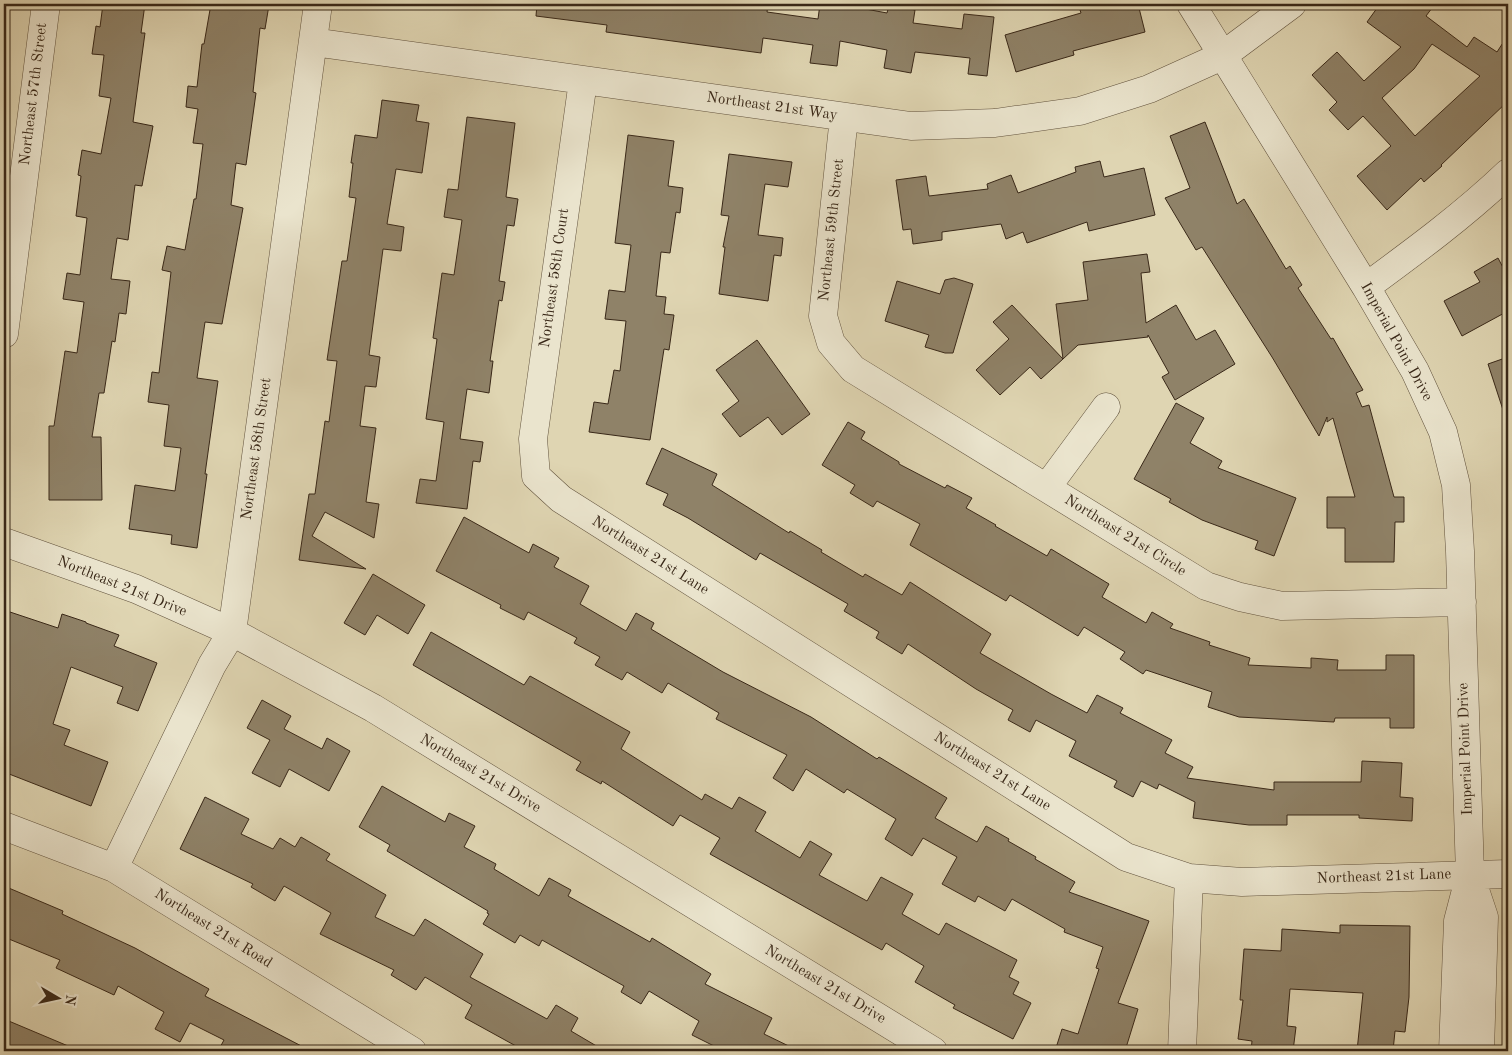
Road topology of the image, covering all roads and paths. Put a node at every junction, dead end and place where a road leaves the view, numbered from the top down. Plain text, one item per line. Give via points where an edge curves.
1 (46, 4) edge
2 (318, 4) edge
3 (1191, 4) edge
4 (1292, 4) edge
5 (313, 42) junction
6 (1222, 56) junction
7 (583, 81) junction
8 (844, 116) junction
9 (1508, 173) edge
10 (1366, 287) junction
11 (4, 334) edge
12 (831, 343) joint
13 (1106, 407) dead end
14 (536, 476) joint
15 (1047, 487) junction
16 (4, 542) edge
17 (1462, 602) junction
18 (232, 632) junction
19 (4, 826) edge
20 (114, 868) junction
21 (1470, 874) junction
22 (1508, 874) edge
23 (1189, 878) junction
24 (412, 1051) edge
25 (933, 1051) edge
26 (1182, 1051) edge
27 (1454, 1051) edge
28 (1480, 1051) edge

1 - 11 street, Northeast 57th Street
2 - 5 street, Northeast 58th Street
3 - 6 street, Imperial Point Drive
4 - 6 street, Northeast 21st Way
5 - 7 street, Northeast 21st Way
5 - 18 street, Northeast 58th Street
6 - 8 street, Northeast 21st Way via 1149,89 1070,112 995,123 911,126
6 - 10 street, Imperial Point Drive
7 - 8 street, Northeast 21st Way
7 - 14 street, Northeast 58th Court via 533,440
8 - 12 street, Northeast 59th Street via 823,316
9 - 10 street via 1426,243
10 - 17 street, Imperial Point Drive via 1415,371 1442,432 1456,485
12 - 15 street, Northeast 21st Circle via 853,369
13 - 15 street
14 - 23 street, Northeast 21st Lane via 561,499 1126,858
15 - 17 street, Northeast 21st Circle via 1206,586 1240,597 1282,606
16 - 18 street, Northeast 21st Drive via 136,589
17 - 21 street, Imperial Point Drive
18 - 20 street, Northeast 58th Street via 212,665
18 - 25 street, Northeast 21st Drive via 373,708
19 - 20 street, Northeast 21st Road
20 - 24 street, Northeast 21st Road
21 - 22 street, Northeast 21st Lane
21 - 23 street, Northeast 21st Lane via 1242,882
21 - 27 street, Imperial Point Drive via 1458,921
21 - 28 street, Imperial Point Drive via 1484,917
23 - 26 street

